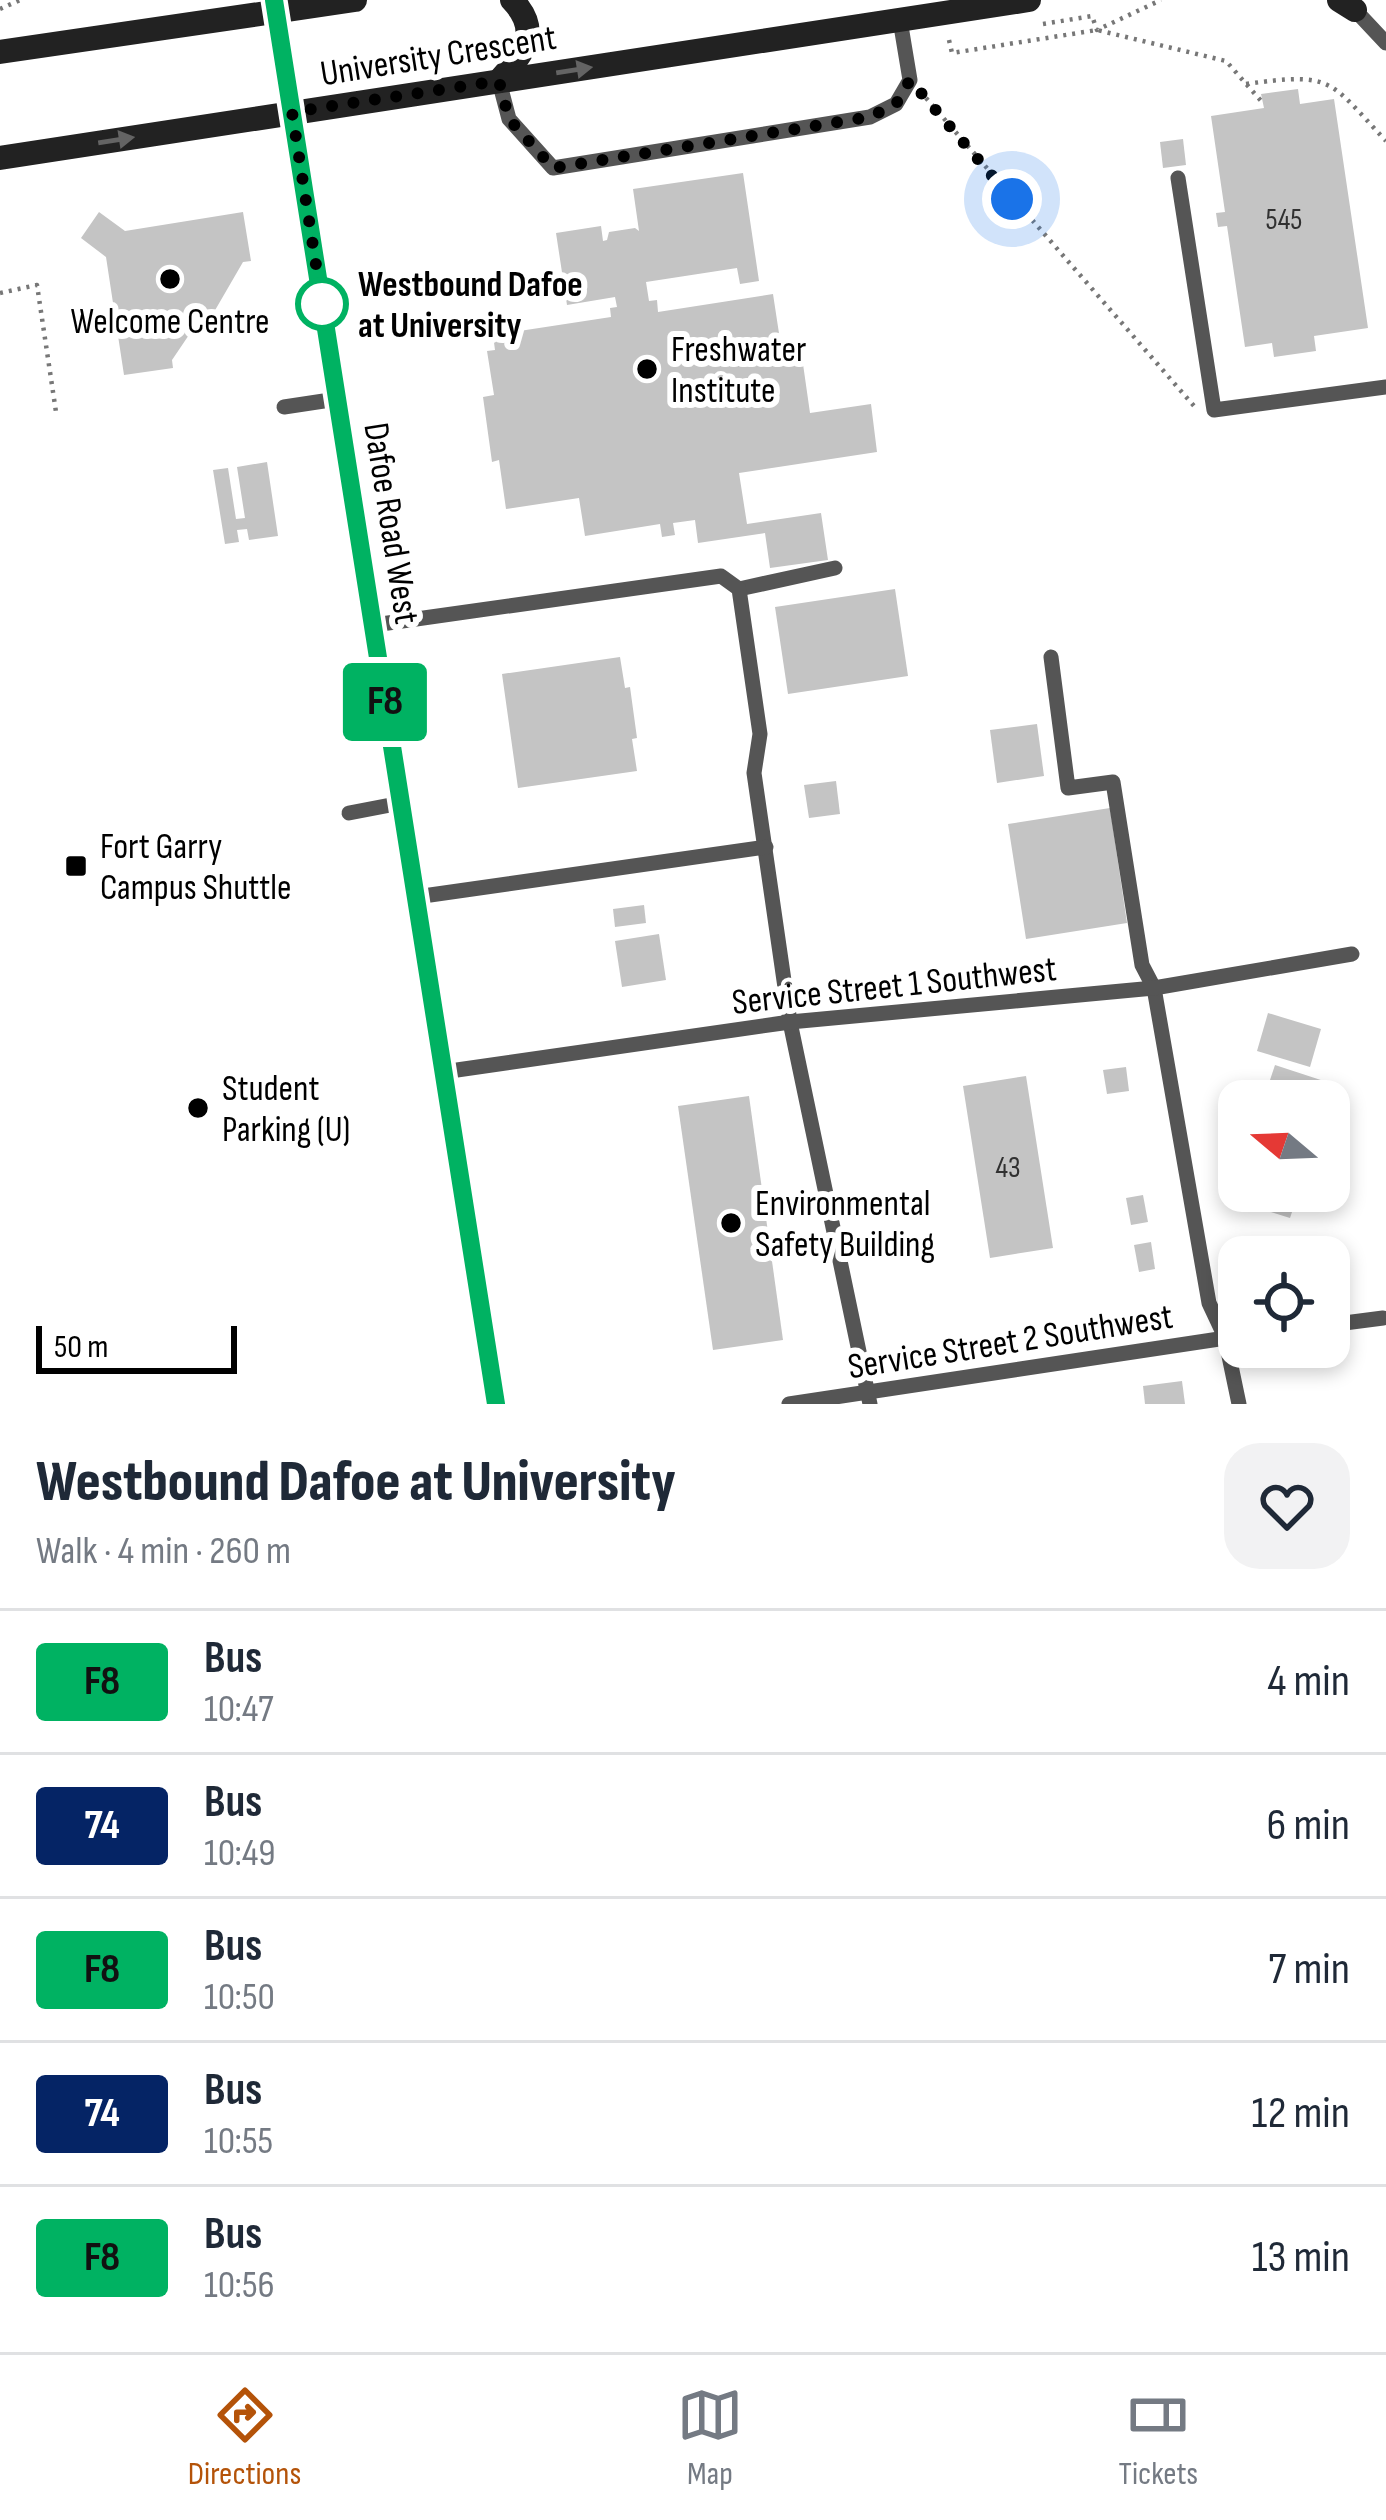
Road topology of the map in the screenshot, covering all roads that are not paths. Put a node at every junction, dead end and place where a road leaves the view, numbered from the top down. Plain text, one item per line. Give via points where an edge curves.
1 (355, 0) edge
2 (512, 0) edge
3 (1349, 3) edge
4 (276, 10) junction
5 (1033, 12) edge
6 (900, 20) junction
7 (1386, 43) edge
8 (0, 52) edge
9 (499, 81) junction
10 (292, 112) junction
11 (0, 158) edge
12 (1178, 178) dead end
13 (1386, 387) edge
14 (337, 398) junction
15 (284, 407) dead end
16 (835, 568) dead end
17 (739, 590) junction
18 (374, 625) junction
19 (1051, 657) dead end
20 (400, 803) junction
21 (349, 813) dead end
22 (766, 847) junction
23 (416, 897) junction
24 (1352, 954) dead end
25 (1154, 988) junction
26 (790, 1022) junction
27 (443, 1072) junction
28 (1218, 1316) edge
29 (1384, 1318) edge
30 (1350, 1322) edge
31 (1218, 1338) edge
32 (1235, 1368) edge
33 (869, 1398) edge
34 (496, 1404) edge
35 (789, 1404) edge
36 (1238, 1404) edge

1 - 4 street, University Crescent
2 - 9 street via 526,26 526,49
3 - 7 lane
4 - 8 street, University Crescent
4 - 10 street, Dafoe Road West
5 - 6 street, University Crescent
9 -> 6 street, University Crescent
6 - 9 lane via 910,80 896,104 870,117 553,168 509,119
9 - 10 street, University Crescent
11 -> 10 street, University Crescent
10 - 14 street, Dafoe Road West
12 - 13 lane via 1214,410
14 - 15 lane
14 - 18 street, Dafoe Road West
16 - 17 lane
17 - 18 lane via 721,576
17 - 22 lane
18 - 20 street, Dafoe Road West
19 - 25 lane via 1068,788 1113,782 1142,965
20 - 21 lane
20 - 23 street, Dafoe Road West
22 - 23 lane
22 - 26 lane
23 - 27 street, Dafoe Road West
24 - 25 lane, Service Street 1 Southwest
25 - 26 lane, Service Street 1 Southwest
25 - 28 lane via 1209,1303
26 - 27 lane, Service Street 1 Southwest
26 - 33 lane
27 - 34 street, Dafoe Road West
29 - 30 lane
31 - 33 lane, Service Street 2 Southwest
32 - 36 lane
33 - 35 lane, Service Street 2 Southwest

